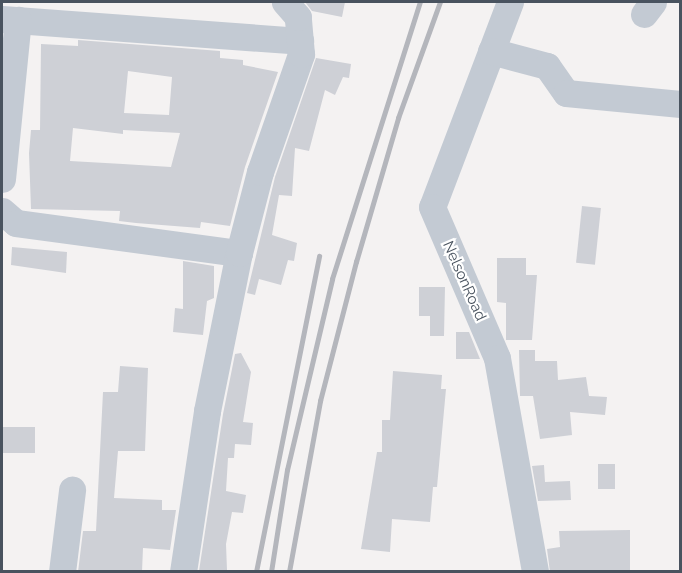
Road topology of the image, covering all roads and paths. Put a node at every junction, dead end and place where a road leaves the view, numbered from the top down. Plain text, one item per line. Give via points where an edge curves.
1 (285, 2) edge
2 (510, 2) edge
3 (10, 19) edge
4 (300, 41) junction
5 (491, 51) junction
6 (681, 104) edge
7 (2, 179) edge
8 (2, 211) edge
9 (239, 253) junction
10 (72, 490) dead end
11 (62, 572) edge
12 (183, 572) edge
13 (535, 572) edge

1 - 4 street via 298,18
2 - 5 street, NelsonRoad
3 - 4 street
3 - 7 street
4 - 9 street via 301,54 260,172
5 - 6 street via 547,66 566,93
5 - 13 street, NelsonRoad via 433,210 497,358
8 - 9 street via 16,223
9 - 12 street via 207,411
10 - 11 street

